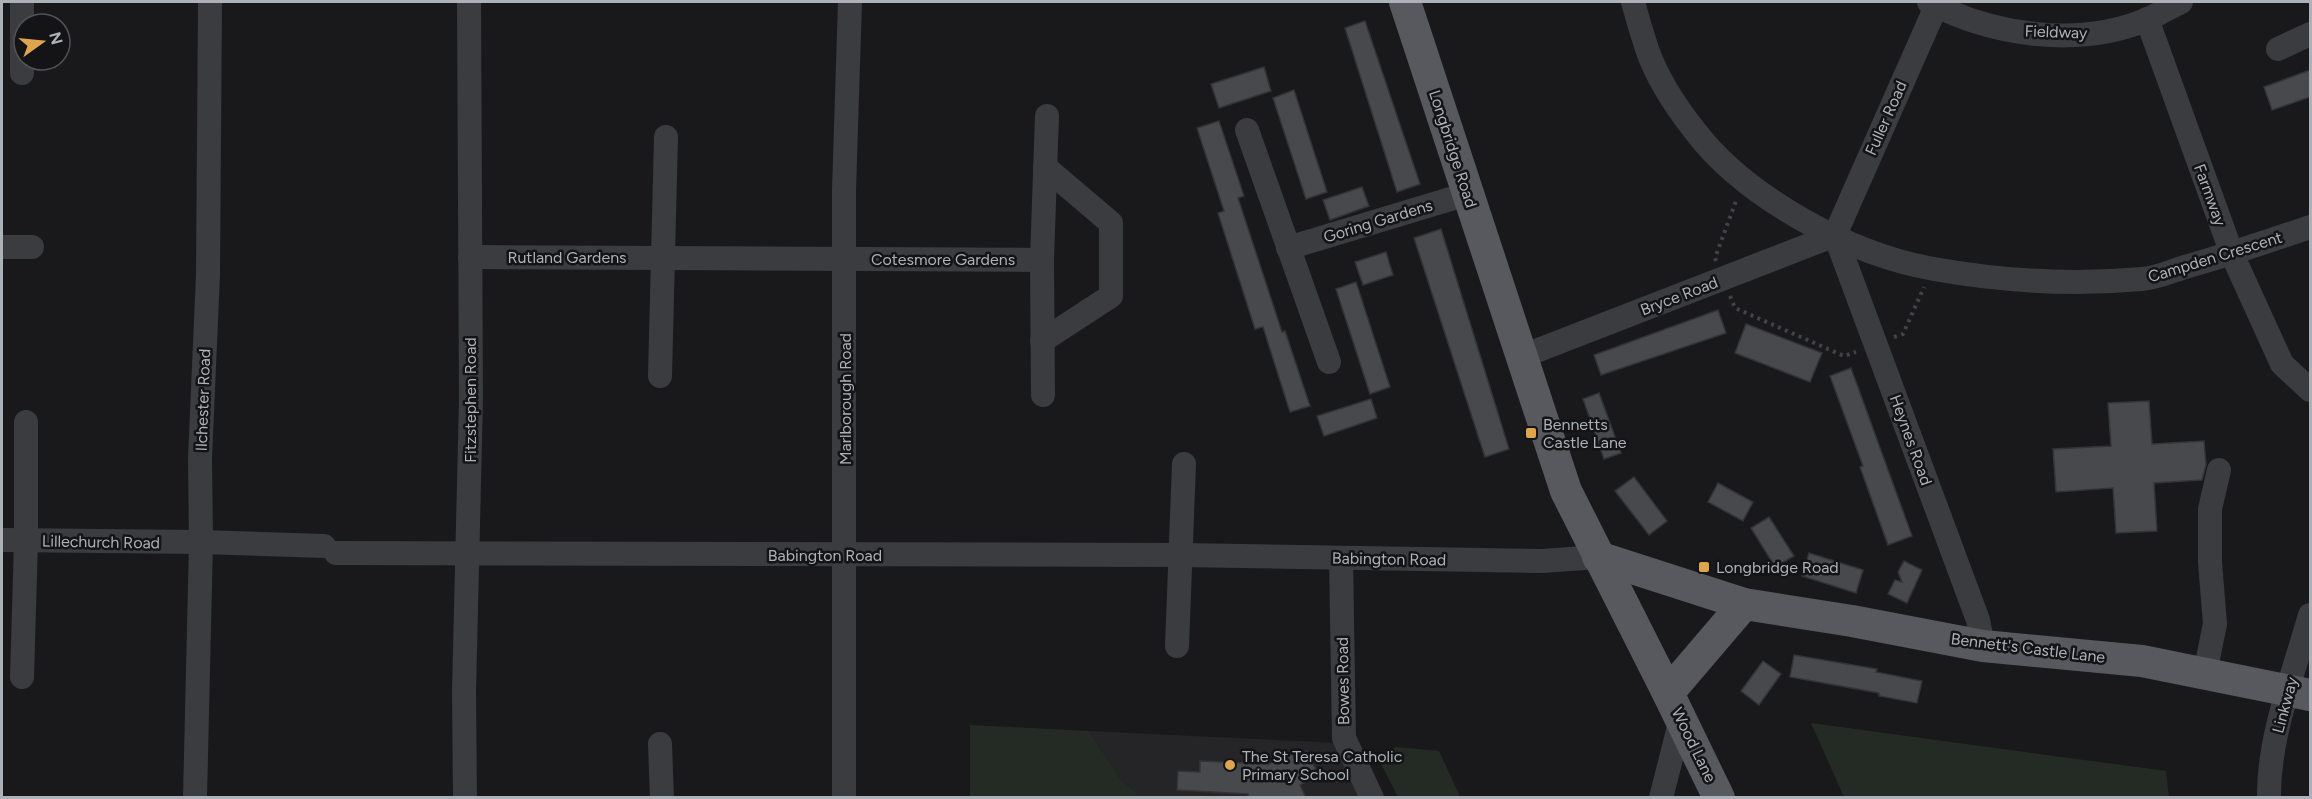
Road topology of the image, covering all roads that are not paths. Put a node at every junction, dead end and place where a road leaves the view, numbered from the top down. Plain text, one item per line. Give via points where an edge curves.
1 (22, 2) edge
2 (210, 2) edge
3 (469, 2) edge
4 (850, 2) edge
5 (1405, 2) edge
6 (1633, 2) edge
7 (2181, 2) edge
8 (1935, 3) edge
9 (2147, 20) junction
10 (2310, 34) edge
11 (2278, 49) dead end
12 (22, 73) dead end
13 (1047, 116) dead end
14 (1247, 130) dead end
15 (666, 137) dead end
16 (1045, 167) junction
17 (1467, 194) junction
18 (2310, 227) edge
19 (1835, 235) junction
20 (2, 247) edge
21 (32, 247) dead end
22 (1288, 248) junction
23 (2232, 254) junction
24 (470, 257) junction
25 (663, 257) junction
26 (844, 258) junction
27 (1042, 260) junction
28 (1042, 340) junction
29 (1523, 356) junction
30 (1329, 362) dead end
31 (660, 376) dead end
32 (2310, 390) edge
33 (1043, 395) dead end
34 (26, 422) dead end
35 (1184, 464) dead end
36 (2219, 470) dead end
37 (2, 540) edge
38 (26, 541) junction
39 (201, 542) junction
40 (330, 550) joint
41 (469, 554) junction
42 (845, 555) junction
43 (1180, 555) junction
44 (1598, 556) junction
45 (1341, 558) junction
46 (1744, 604) junction
47 (2310, 615) edge
48 (1177, 646) dead end
49 (1983, 646) junction
50 (2205, 674) junction
51 (22, 677) dead end
52 (2300, 693) edge
53 (1675, 706) junction
54 (660, 744) dead end
55 (1713, 797) edge
56 (195, 798) edge
57 (465, 798) edge
58 (662, 798) edge
59 (844, 798) edge
60 (1372, 798) edge
61 (1661, 798) edge
62 (2270, 798) edge

1 - 12 street
2 - 39 street, Ilchester Road
3 - 24 street, Fitzstephen Road
4 - 26 street, Marlborough Road
5 - 17 main road, Longbridge Road
6 - 19 street, Campden Crescent via 1648,52 1695,132 1727,167 1767,198 1806,223
7 - 9 street, Fieldway
8 - 9 street, Fieldway via 2001,28 2041,34 2097,33
8 - 19 street, Fuller Road
9 - 23 street, Farmway
10 - 11 street
13 - 16 street
14 - 22 street
15 - 25 street
16 - 27 street
16 - 28 street via 1111,224 1111,296
17 - 22 street, Goring Gardens
17 - 29 main road, Longbridge Road
18 - 23 street, Campden Crescent
19 - 23 street, Campden Crescent via 1871,251 1932,269 2030,282 2144,279
19 - 29 street, Bryce Road
19 - 49 street, Heynes Road via 1978,620
20 - 21 street
22 - 30 street
23 - 32 street, Farmway via 2282,364
24 - 25 street, Rutland Gardens
24 - 41 street, Fitzstephen Road
25 - 26 street, Rutland Gardens
25 - 31 street
26 - 27 street, Cotesmore Gardens
26 - 42 street, Marlborough Road
27 - 28 street
28 - 33 street
29 - 44 main road, Longbridge Road via 1566,491
34 - 38 street
35 - 43 street
36 - 50 street via 2210,509 2215,624
37 - 38 street, Lillechurch Road
38 - 39 street, Lillechurch Road
38 - 51 street
39 - 40 street, Lillechurch Road
39 - 56 street, Ilchester Road
40 - 41 street, Babington Road
41 - 42 street, Babington Road
41 - 57 street, Fitzstephen Road
42 - 43 street, Babington Road
42 - 59 street, Marlborough Road
43 - 45 street, Babington Road
43 - 48 street
44 - 45 street, Babington Road via 1542,561
44 - 46 main road, Bennett's Castle Lane
44 - 53 main road, Longbridge Road
45 - 60 street, Bowes Road via 1344,738
46 - 49 main road, Bennett's Castle Lane
46 - 53 main road
47 - 52 street, Linkway
49 - 50 main road, Bennett's Castle Lane via 2142,661
50 - 52 main road, Bennett's Castle Lane
52 - 62 street, Linkway via 2276,739
53 - 55 main road, Wood Lane
53 - 61 street
54 - 58 street

